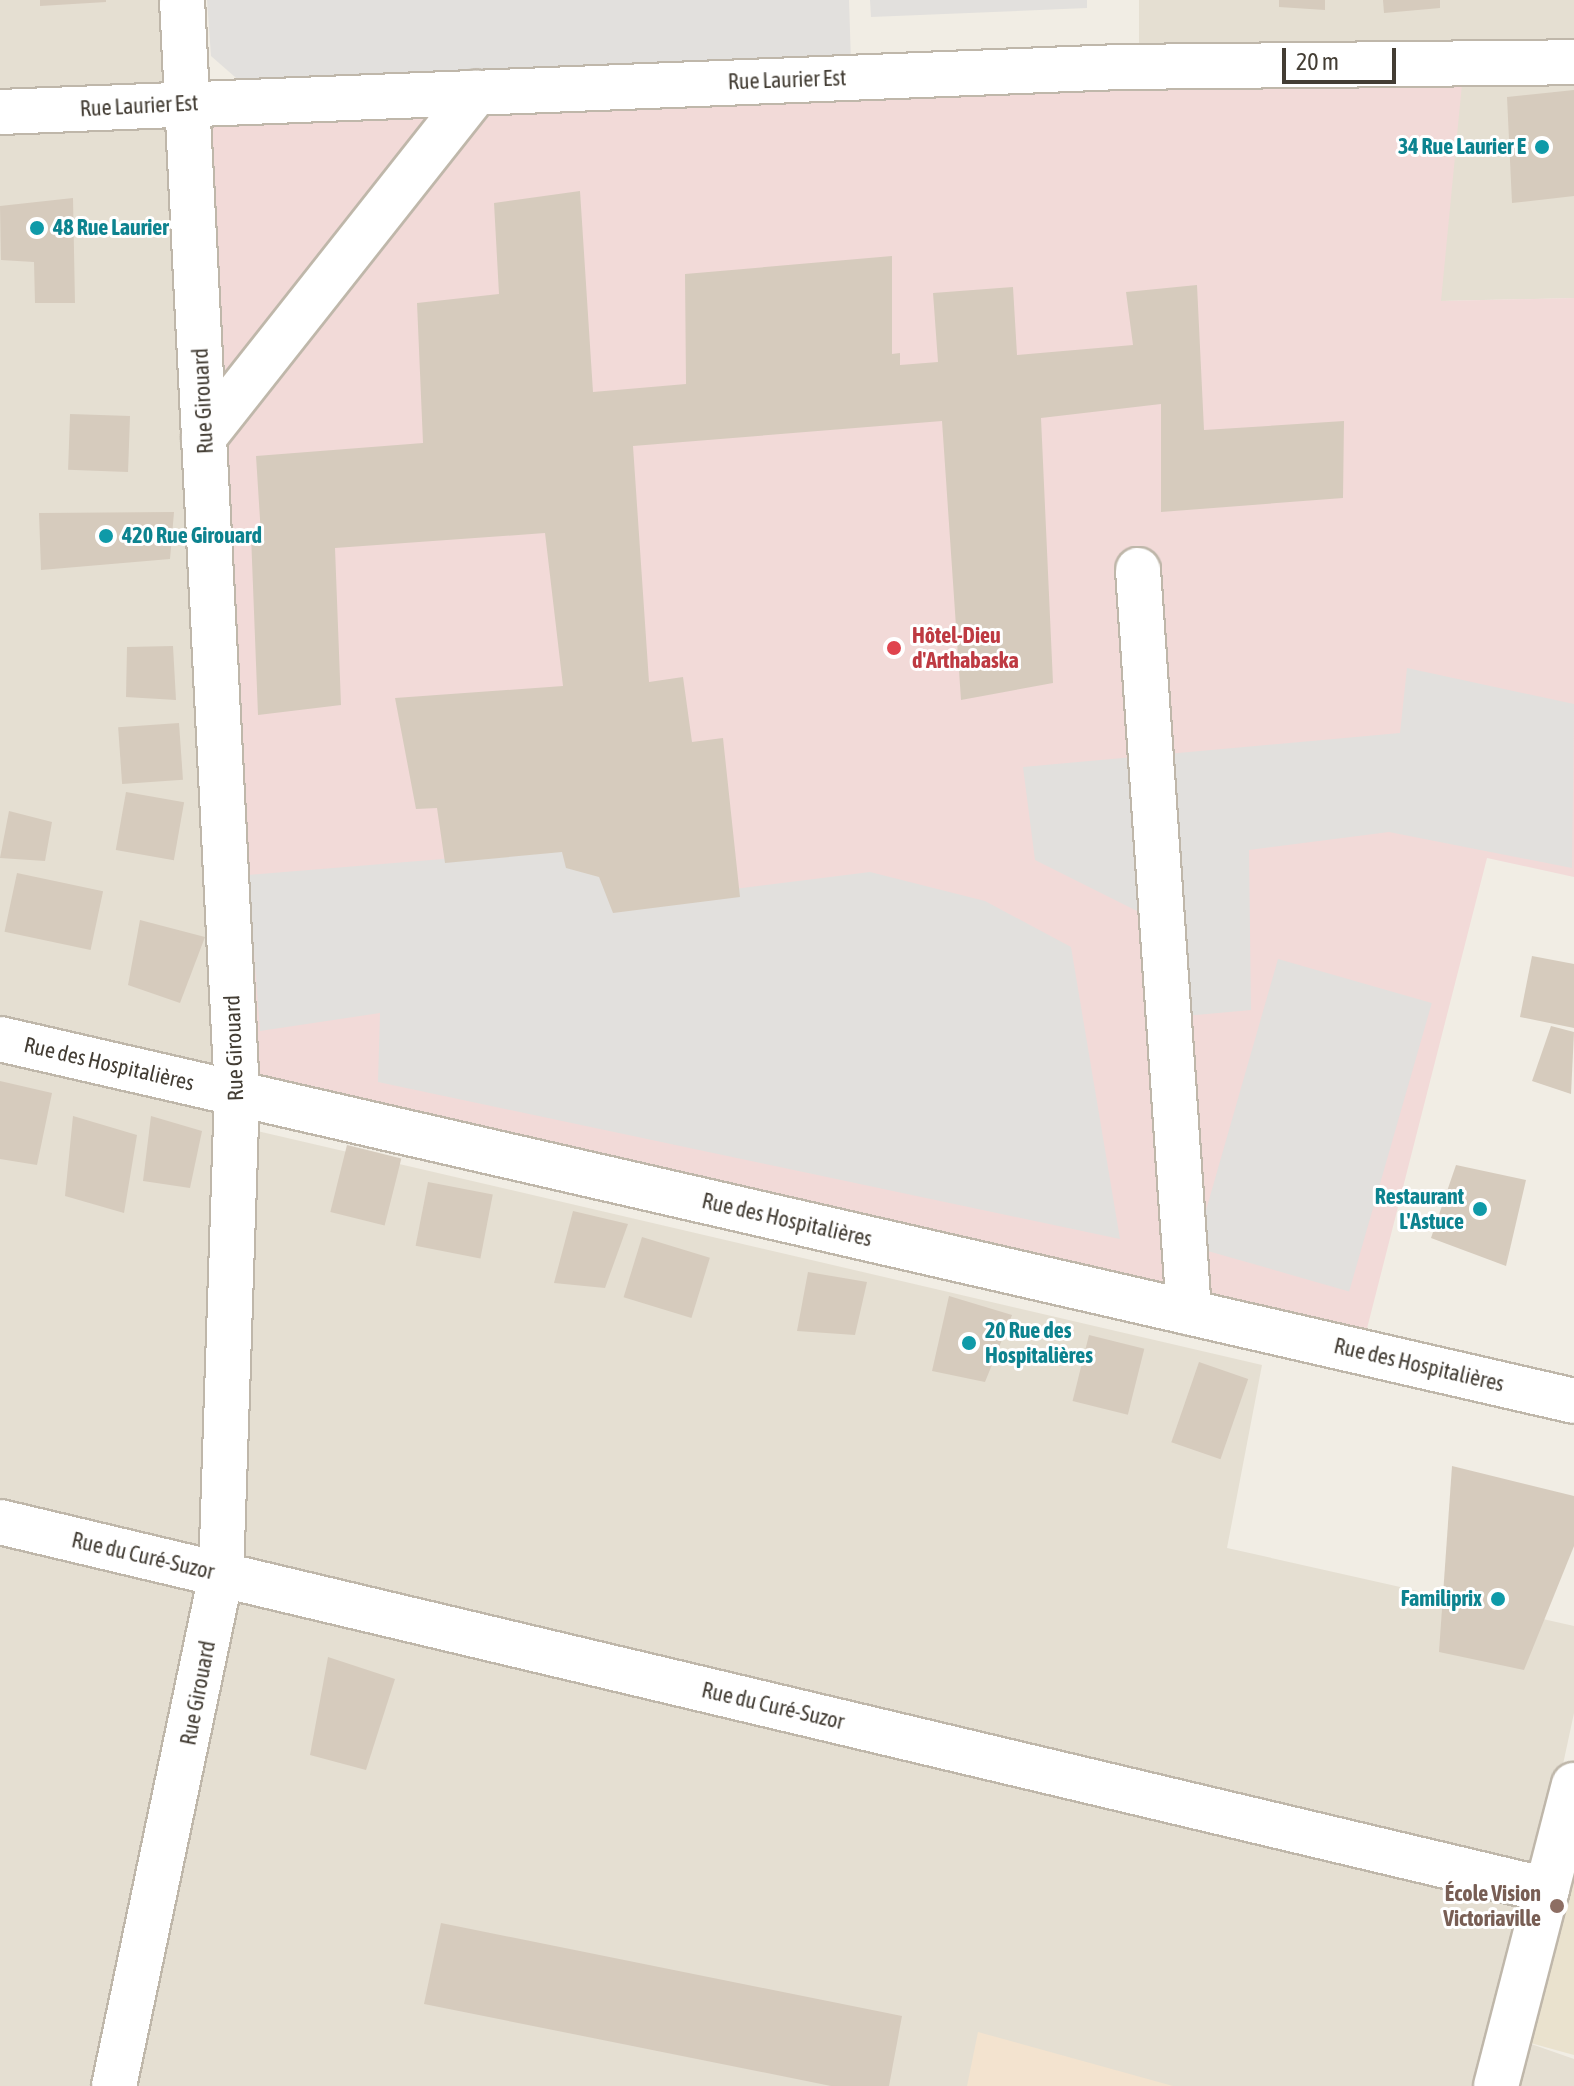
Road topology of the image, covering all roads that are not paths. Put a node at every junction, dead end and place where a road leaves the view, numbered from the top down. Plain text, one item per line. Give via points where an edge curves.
1 (182, 0) edge
2 (1574, 62) edge
3 (476, 92) junction
4 (188, 103) junction
5 (0, 112) edge
6 (204, 437) junction
7 (1138, 570) dead end
8 (0, 1039) edge
9 (237, 1093) junction
10 (1189, 1312) junction
11 (1574, 1401) edge
12 (0, 1522) edge
13 (221, 1575) junction
14 (1574, 1785) edge
15 (1547, 1890) junction
16 (114, 2086) edge
17 (1496, 2086) edge

1 - 4 street, Rue Girouard
2 - 3 street, Rue Laurier Est via 1119,67
3 - 4 street, Rue Laurier Est
3 - 6 street
4 - 5 street, Rue Laurier Est
4 - 6 street, Rue Girouard
6 - 9 street, Rue Girouard
7 - 10 street
8 - 9 street, Rue des Hospitalières
9 - 10 street, Rue des Hospitalières
9 - 13 street, Rue Girouard
10 - 11 street, Rue des Hospitalières
12 - 13 street, Rue du Curé-Suzor
13 - 15 street, Rue du Curé-Suzor
13 - 16 street, Rue Girouard
14 - 15 street
15 - 17 street

